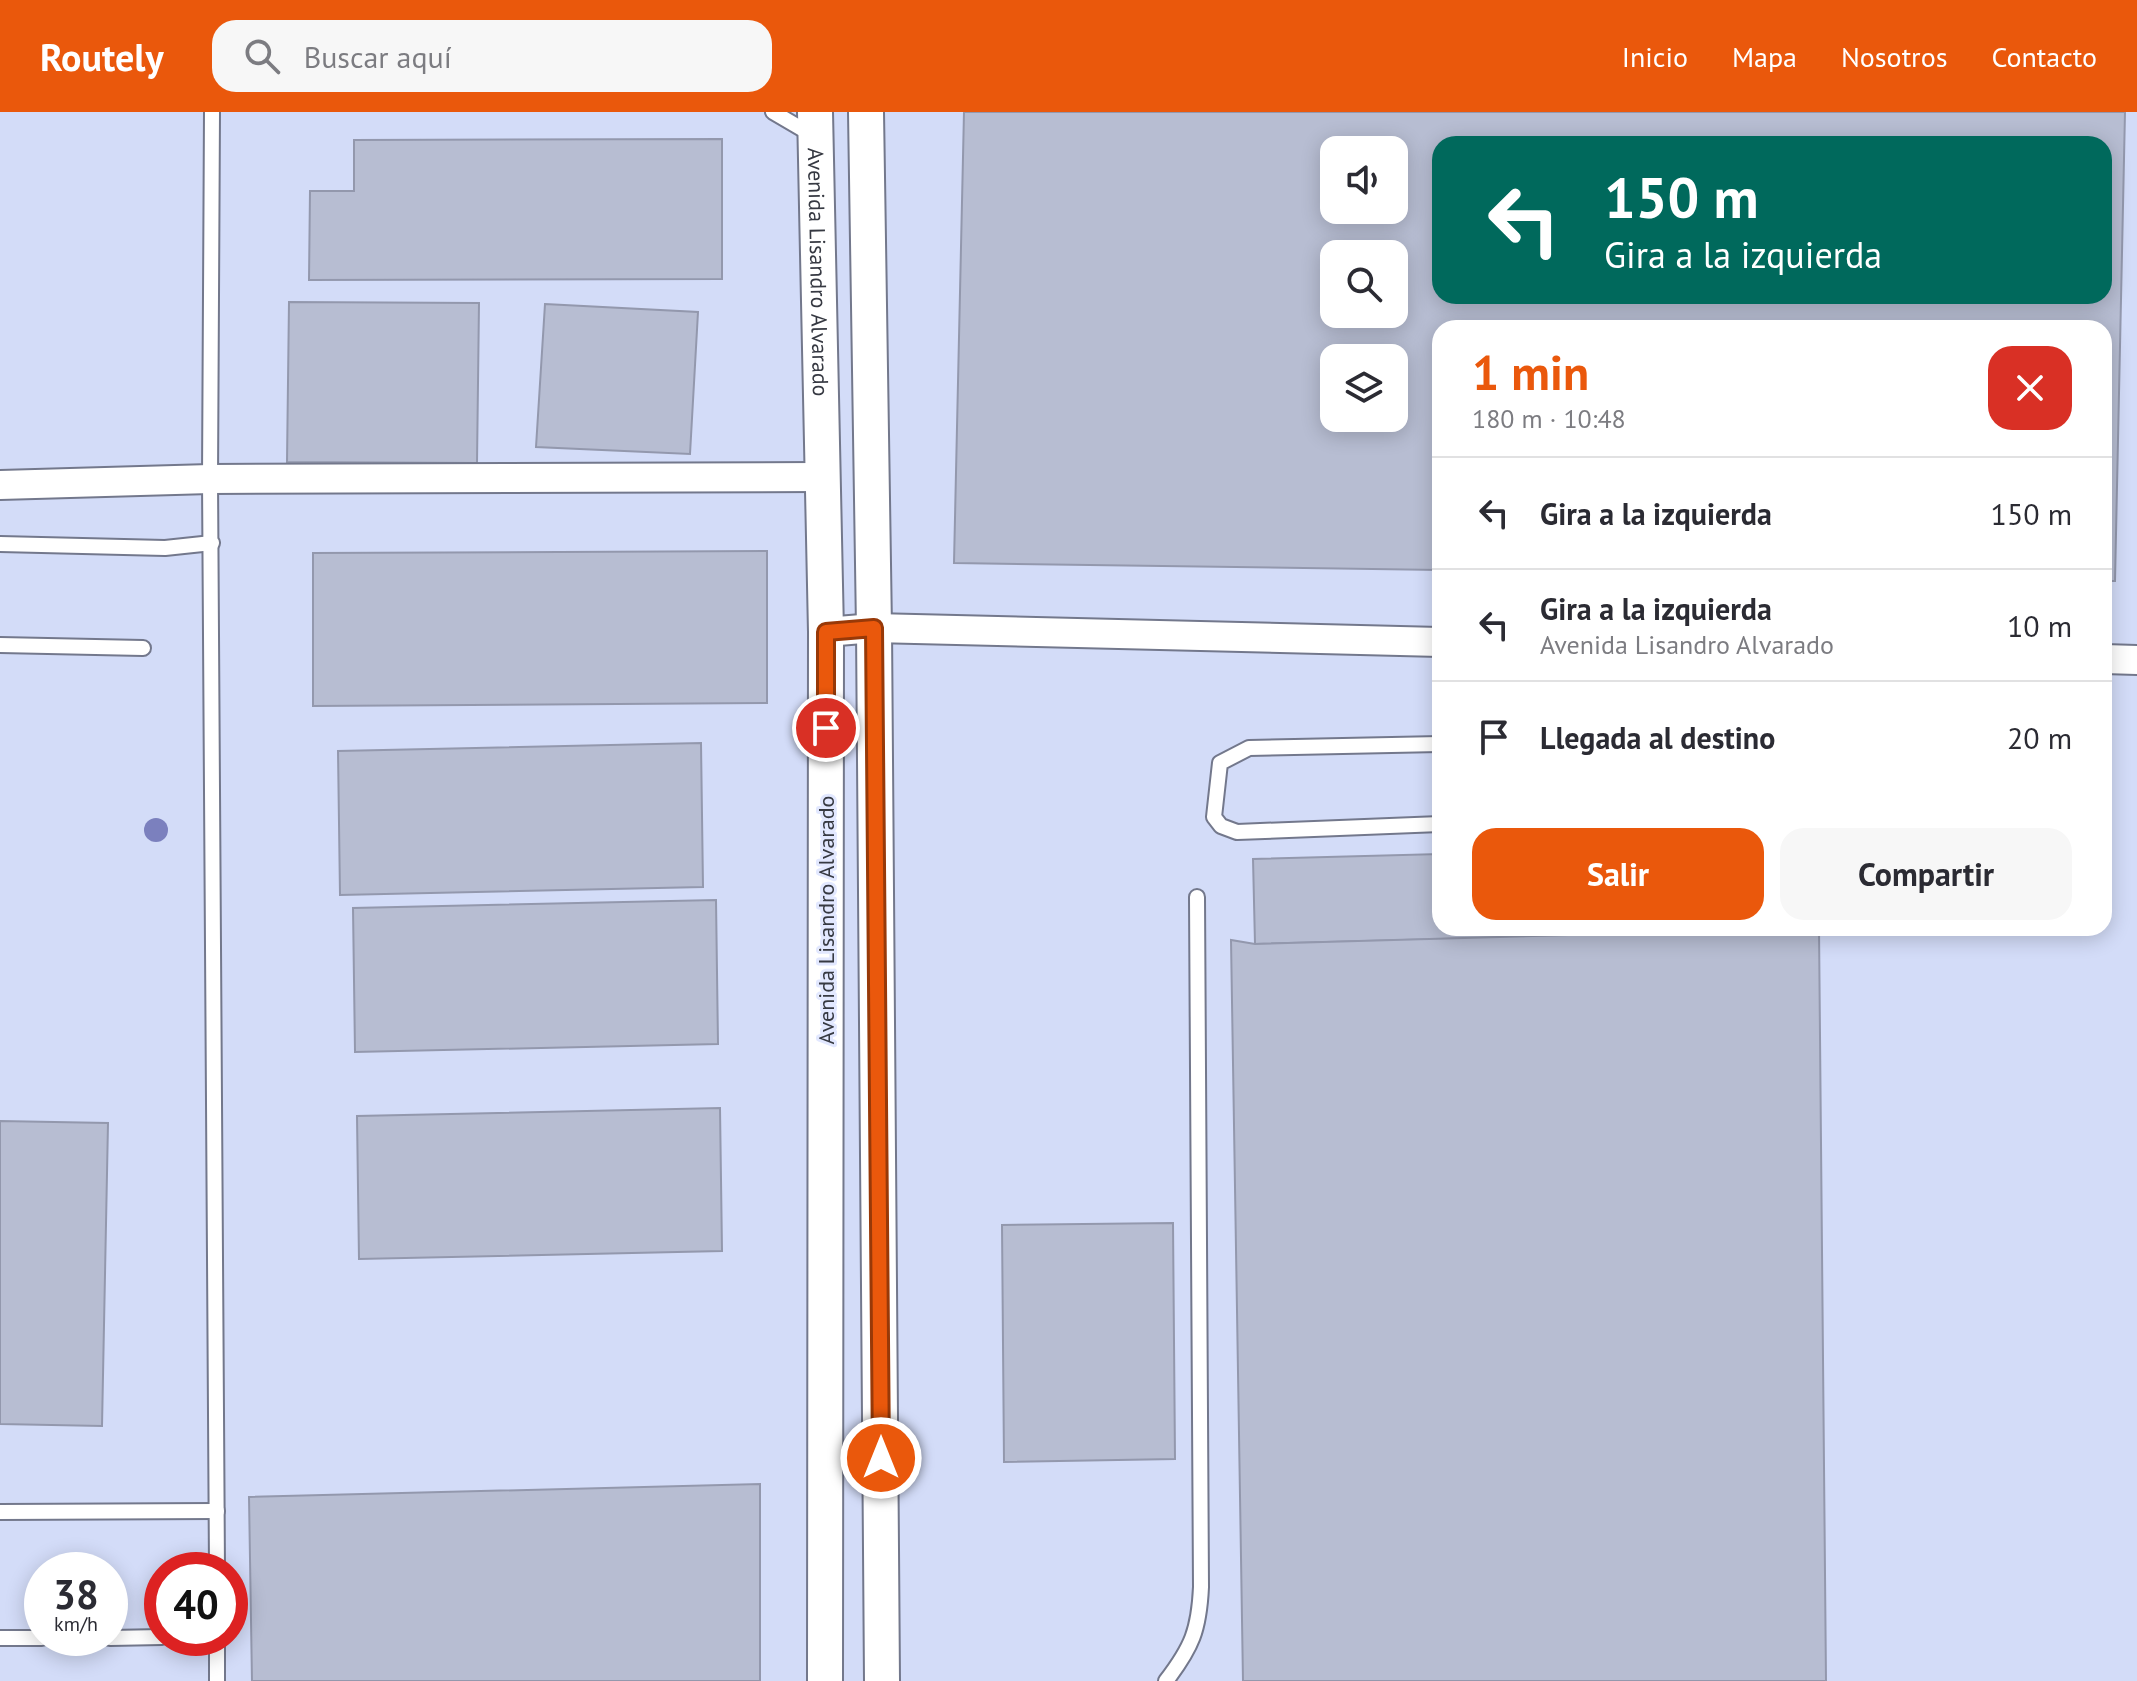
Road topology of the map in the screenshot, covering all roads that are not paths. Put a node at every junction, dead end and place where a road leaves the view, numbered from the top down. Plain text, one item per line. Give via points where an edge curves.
1 (212, 112) edge
2 (773, 112) edge
3 (866, 112) edge
4 (815, 124) edge
5 (820, 477) junction
6 (210, 479) junction
7 (0, 485) edge
8 (212, 543) junction
9 (0, 544) edge
10 (874, 628) junction
11 (826, 632) junction
12 (1432, 642) edge
13 (0, 645) edge
14 (143, 648) dead end
15 (2112, 659) edge
16 (2137, 660) edge
17 (1432, 744) edge
18 (1432, 824) edge
19 (1197, 897) dead end
20 (217, 1511) junction
21 (0, 1512) edge
22 (217, 1552) edge
23 (0, 1638) edge
24 (24, 1638) edge
25 (217, 1656) edge
26 (217, 1681) edge
27 (825, 1681) edge
28 (882, 1681) edge
29 (1166, 1681) edge

1 - 6 lane
2 - 4 lane
3 - 10 street
4 - 5 street, Avenida Lisandro Alvarado
5 - 6 street
5 - 11 street, Avenida Lisandro Alvarado
6 - 7 street
6 - 8 lane
8 - 9 lane via 165,548
8 - 20 lane
10 - 11 street
10 - 12 street
10 - 28 street
11 - 27 street, Avenida Lisandro Alvarado
13 - 14 lane
15 - 16 street
17 - 18 lane via 1236,752 1220,763 1214,817 1237,832
19 - 29 lane via 1201,1587 1199,1624 1188,1653
20 - 21 lane
20 - 22 lane
23 - 24 lane
25 - 26 lane

